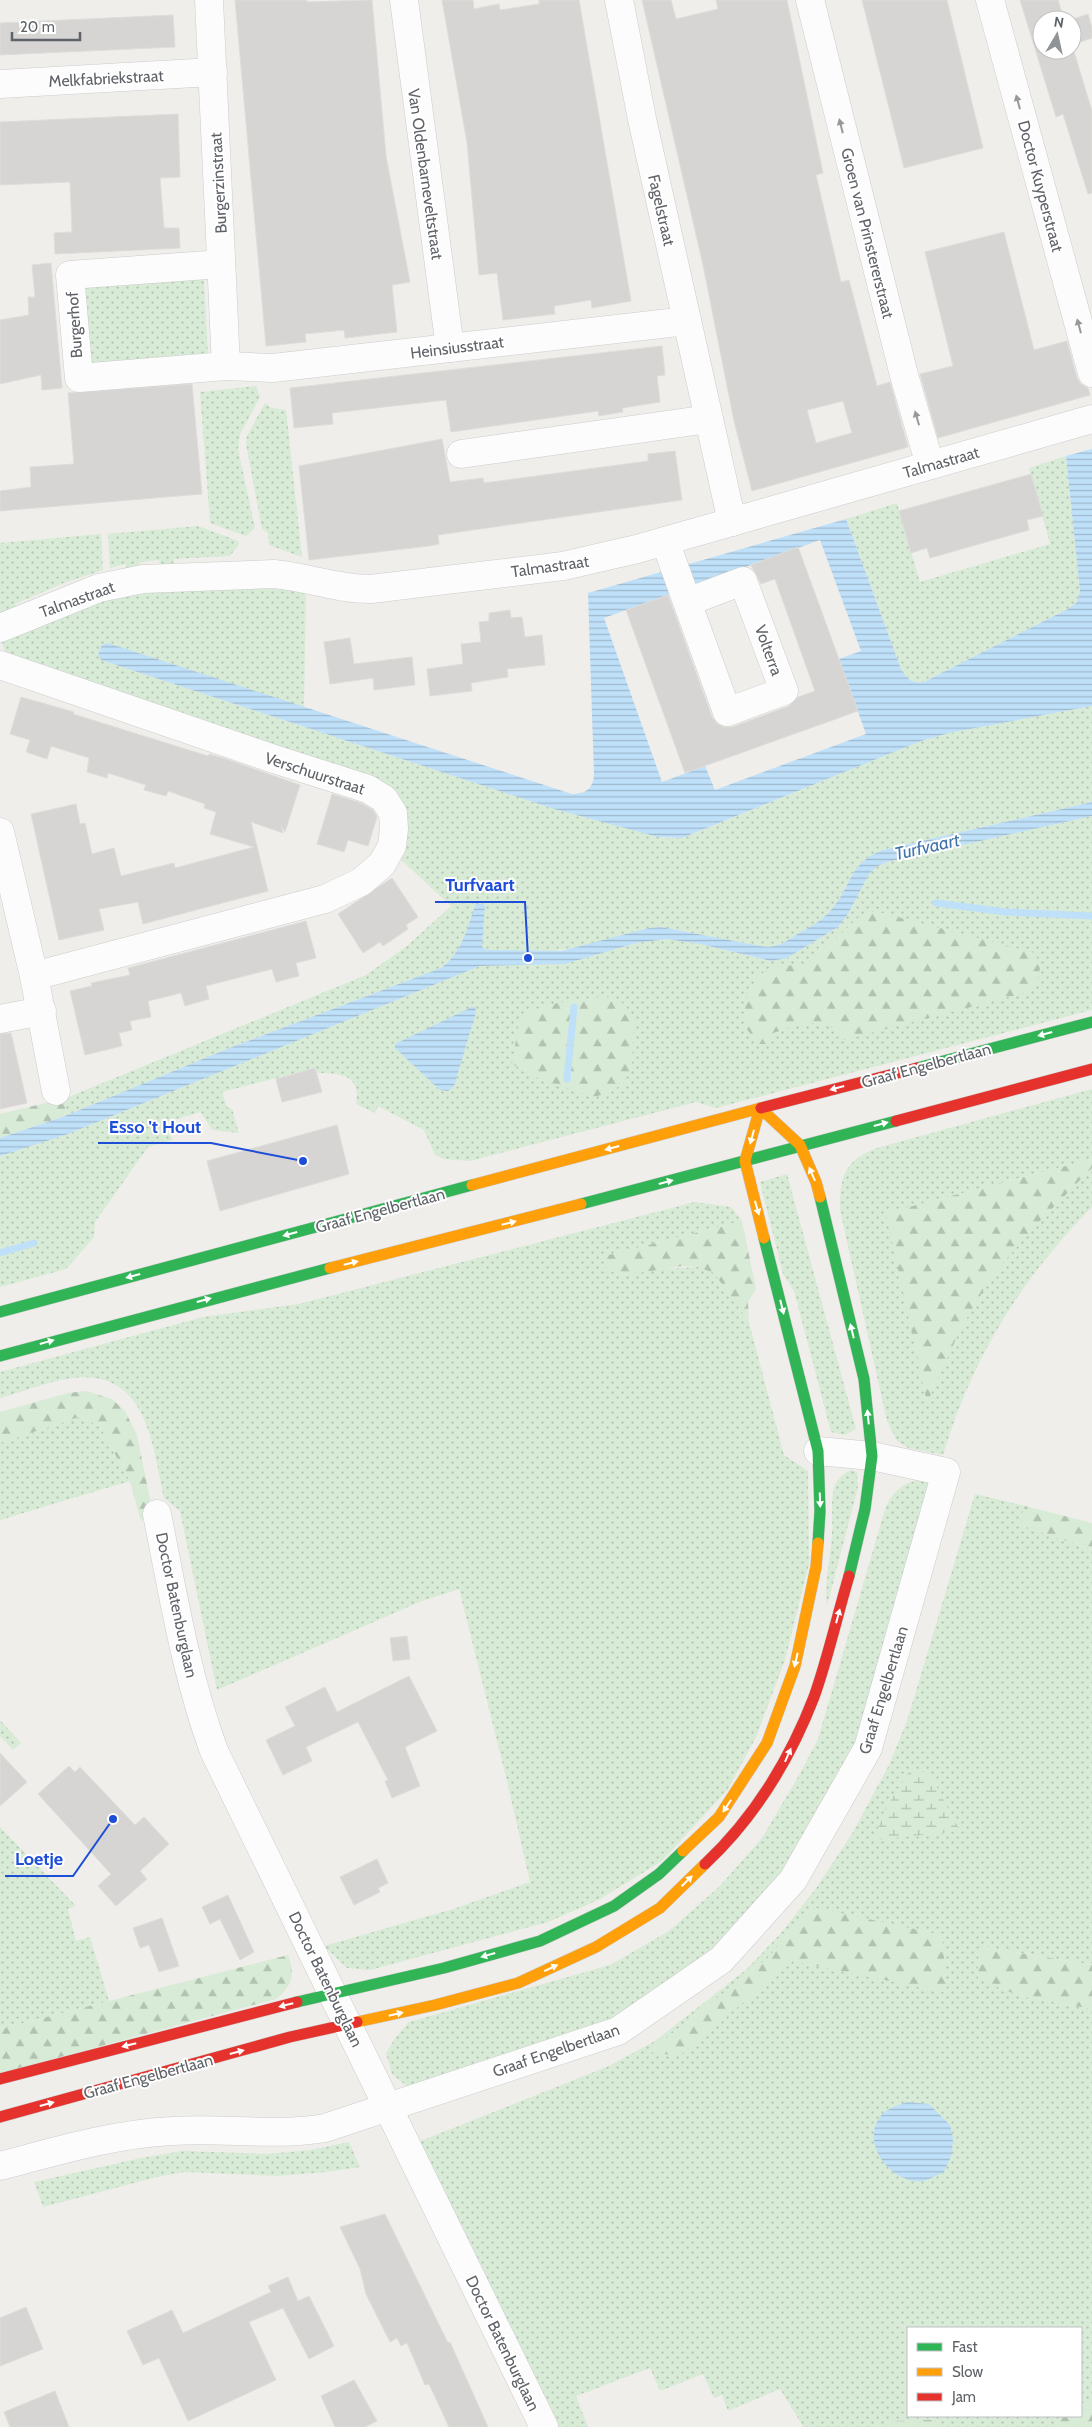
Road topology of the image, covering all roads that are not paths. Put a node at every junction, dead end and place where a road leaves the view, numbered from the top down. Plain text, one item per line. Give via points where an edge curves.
1 (209, 0) edge
2 (404, 0) edge
3 (619, 0) edge
4 (810, 0) edge
5 (990, 0) edge
6 (213, 72) junction
7 (0, 84) edge
8 (221, 264) junction
9 (687, 321) junction
10 (450, 348) junction
11 (226, 366) junction
12 (1092, 373) edge
13 (709, 419) junction
14 (1092, 419) edge
15 (462, 454) dead end
16 (930, 465) junction
17 (732, 522) junction
18 (666, 541) junction
19 (682, 586) junction
20 (0, 628) edge
21 (0, 665) edge
22 (0, 832) edge
23 (9, 913) edge
24 (34, 976) junction
25 (42, 1011) junction
26 (0, 1019) edge
27 (1092, 1022) edge
28 (1092, 1069) edge
29 (56, 1091) dead end
30 (760, 1108) junction
31 (800, 1145) junction
32 (744, 1161) junction
33 (0, 1312) edge
34 (0, 1356) edge
35 (818, 1451) junction
36 (872, 1456) junction
37 (157, 1514) dead end
38 (334, 1992) junction
39 (348, 2024) junction
40 (0, 2079) edge
41 (387, 2108) junction
42 (0, 2117) edge
43 (0, 2166) edge
44 (544, 2427) edge

1 - 6 street, Burgerzinstraat
2 - 10 street, Van Oldenbarneveltstraat
3 - 9 street, Fagelstraat
16 -> 4 street, Groen van Prinstererstraat via 904,375
12 -> 5 street, Doctor Kuyperstraat
6 - 7 street, Melkfabriekstraat
6 - 8 street, Burgerzinstraat
8 - 11 street, Burgerzinstraat
8 - 11 street, Burgerhof via 70,275 78,378
9 - 10 street, Heinsiusstraat
9 - 13 street, Fagelstraat
10 - 11 street, Heinsiusstraat via 273,368
13 - 15 street
13 - 17 street, Fagelstraat
14 - 16 street, Talmastraat
16 - 17 street, Talmastraat
17 - 18 street, Talmastraat
18 - 19 street, Volterra
18 - 20 street, Talmastraat via 563,566 371,589 349,589 274,574 143,579 99,588
19 - 19 street, Volterra via 727,712 784,691 743,581
21 - 24 street, Verschuurstraat via 274,760 368,789 384,799 394,813 392,846 382,864 361,882 325,899
22 - 23 street
23 - 24 street
24 - 25 street
25 - 26 street
25 - 29 street
27 -> 30 street, Graaf Engelbertlaan
31 -> 28 street
30 - 31 street, Graaf Engelbertlaan
30 -> 32 street
30 -> 33 street, Graaf Engelbertlaan
31 - 32 street
36 -> 31 street, Graaf Engelbertlaan via 864,1379 816,1182
34 -> 32 street
32 -> 35 street, Graaf Engelbertlaan
35 - 36 street, Graaf Engelbertlaan
35 -> 38 street, Graaf Engelbertlaan via 820,1511 816,1568 795,1666 767,1743 719,1817 659,1874 614,1906 540,1940 444,1968
39 -> 36 street, Graaf Engelbertlaan via 518,1983 596,1947 660,1908 711,1859 745,1821 784,1763 814,1696 853,1561 865,1509
36 - 41 street, Graaf Engelbertlaan via 946,1472 868,1748 793,1880 721,1960 618,2031
37 - 38 street, Doctor Batenburglaan via 181,1635 204,1724 214,1751
38 - 39 street, Doctor Batenburglaan
38 -> 40 street, Graaf Engelbertlaan
39 - 41 street, Doctor Batenburglaan
42 -> 39 street, Graaf Engelbertlaan
41 - 43 street, Graaf Engelbertlaan via 325,2128 300,2132 200,2129 144,2133 87,2143
41 - 44 street, Doctor Batenburglaan

